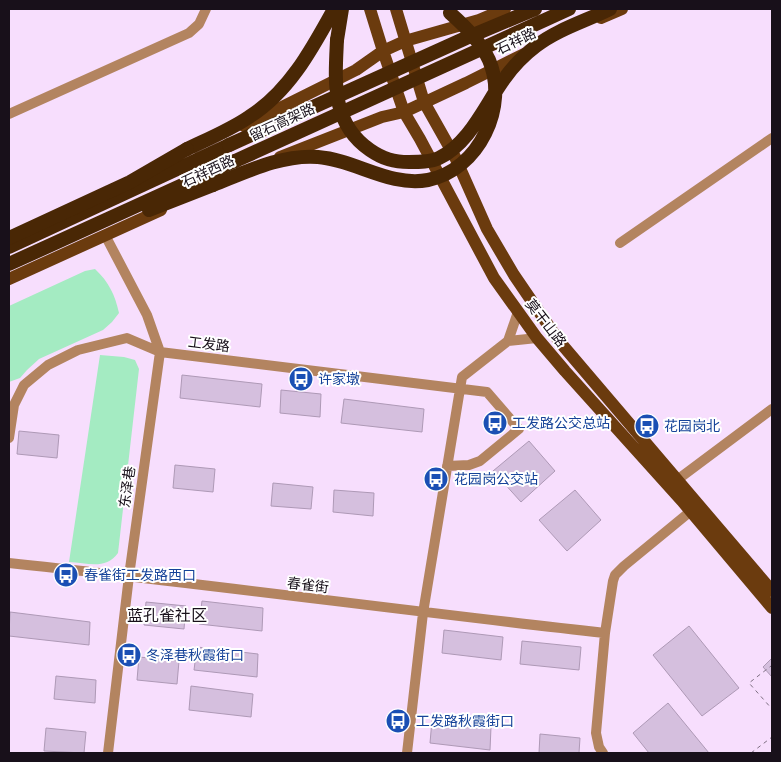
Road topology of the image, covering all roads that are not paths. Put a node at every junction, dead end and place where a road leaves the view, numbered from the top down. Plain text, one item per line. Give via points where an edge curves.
1 (206, 9) edge
2 (334, 9) edge
3 (342, 9) edge
4 (370, 9) edge
5 (396, 9) edge
6 (445, 9) edge
7 (505, 9) edge
8 (535, 9) edge
9 (569, 9) edge
10 (610, 9) edge
11 (622, 9) edge
12 (405, 41) junction
13 (383, 51) junction
14 (424, 102) junction
15 (404, 112) junction
16 (9, 114) edge
17 (772, 138) edge
18 (105, 235) junction
19 (9, 237) edge
20 (56, 242) junction
21 (620, 243) dead end
22 (9, 247) edge
23 (9, 252) edge
24 (9, 263) edge
25 (9, 279) edge
26 (518, 312) junction
27 (537, 338) junction
28 (508, 341) junction
29 (160, 352) junction
30 (459, 389) junction
31 (772, 409) edge
32 (9, 438) edge
33 (447, 466) junction
34 (678, 480) junction
35 (691, 511) junction
36 (9, 563) edge
37 (129, 576) junction
38 (772, 592) edge
39 (772, 608) edge
40 (423, 613) junction
41 (605, 633) junction
42 (108, 753) edge
43 (407, 753) edge
44 (603, 753) edge

1 - 16 street via 199,24 189,33
2 - 19 highway, bridge via 292,77 280,92 250,117 130,182
3 - 10 highway, bridge via 336,80 342,117 360,142 381,157 400,162 439,158 455,147 470,131 505,77 535,46
4 - 13 main road, 莫干山路
5 - 12 main road, 莫干山路
6 - 20 highway, bridge via 466,27 489,60 494,104 481,141 472,154 444,174 429,180 397,180 318,157 289,158
7 - 12 main road
8 - 22 highway, 留石高架路, bridge
9 - 20 highway, 留石高架路, bridge
11 - 14 main road, 石祥路
12 - 13 main road
12 - 14 main road, 莫干山路
13 - 15 main road, 莫干山路
13 - 19 main road, 石祥西路 via 356,70 319,89
14 - 15 main road, 石祥西路
14 - 34 main road, 莫干山路 via 455,157 487,229 514,275 559,340
15 - 18 main road, 石祥西路 via 382,117 254,167
15 - 26 main road, 莫干山路 via 494,278
17 - 21 street
18 - 25 main road, 石祥西路
18 - 29 street, 东泽巷 via 147,315
20 - 24 highway, 留石高架路
23 - 24 main road via 236,154
26 - 27 main road, 莫干山路
26 - 28 street
27 - 28 street
27 - 35 main road, 莫干山路
28 - 30 street via 462,377
29 - 30 street, 工发路
29 - 32 street, 工发路 via 127,338 78,350 48,365 24,385 14,405
29 - 37 street, 东泽巷
30 - 33 street
30 - 33 street, 工发路 via 488,392 519,429 480,461
31 - 34 street
33 - 40 street
34 - 38 main road, 莫干山路
35 - 39 main road, 莫干山路
35 - 41 street via 615,575
36 - 37 street, 春雀街
37 - 40 street, 春雀街
37 - 42 street, 东泽巷
40 - 41 street, 春雀街
40 - 43 street
41 - 44 street via 596,733

